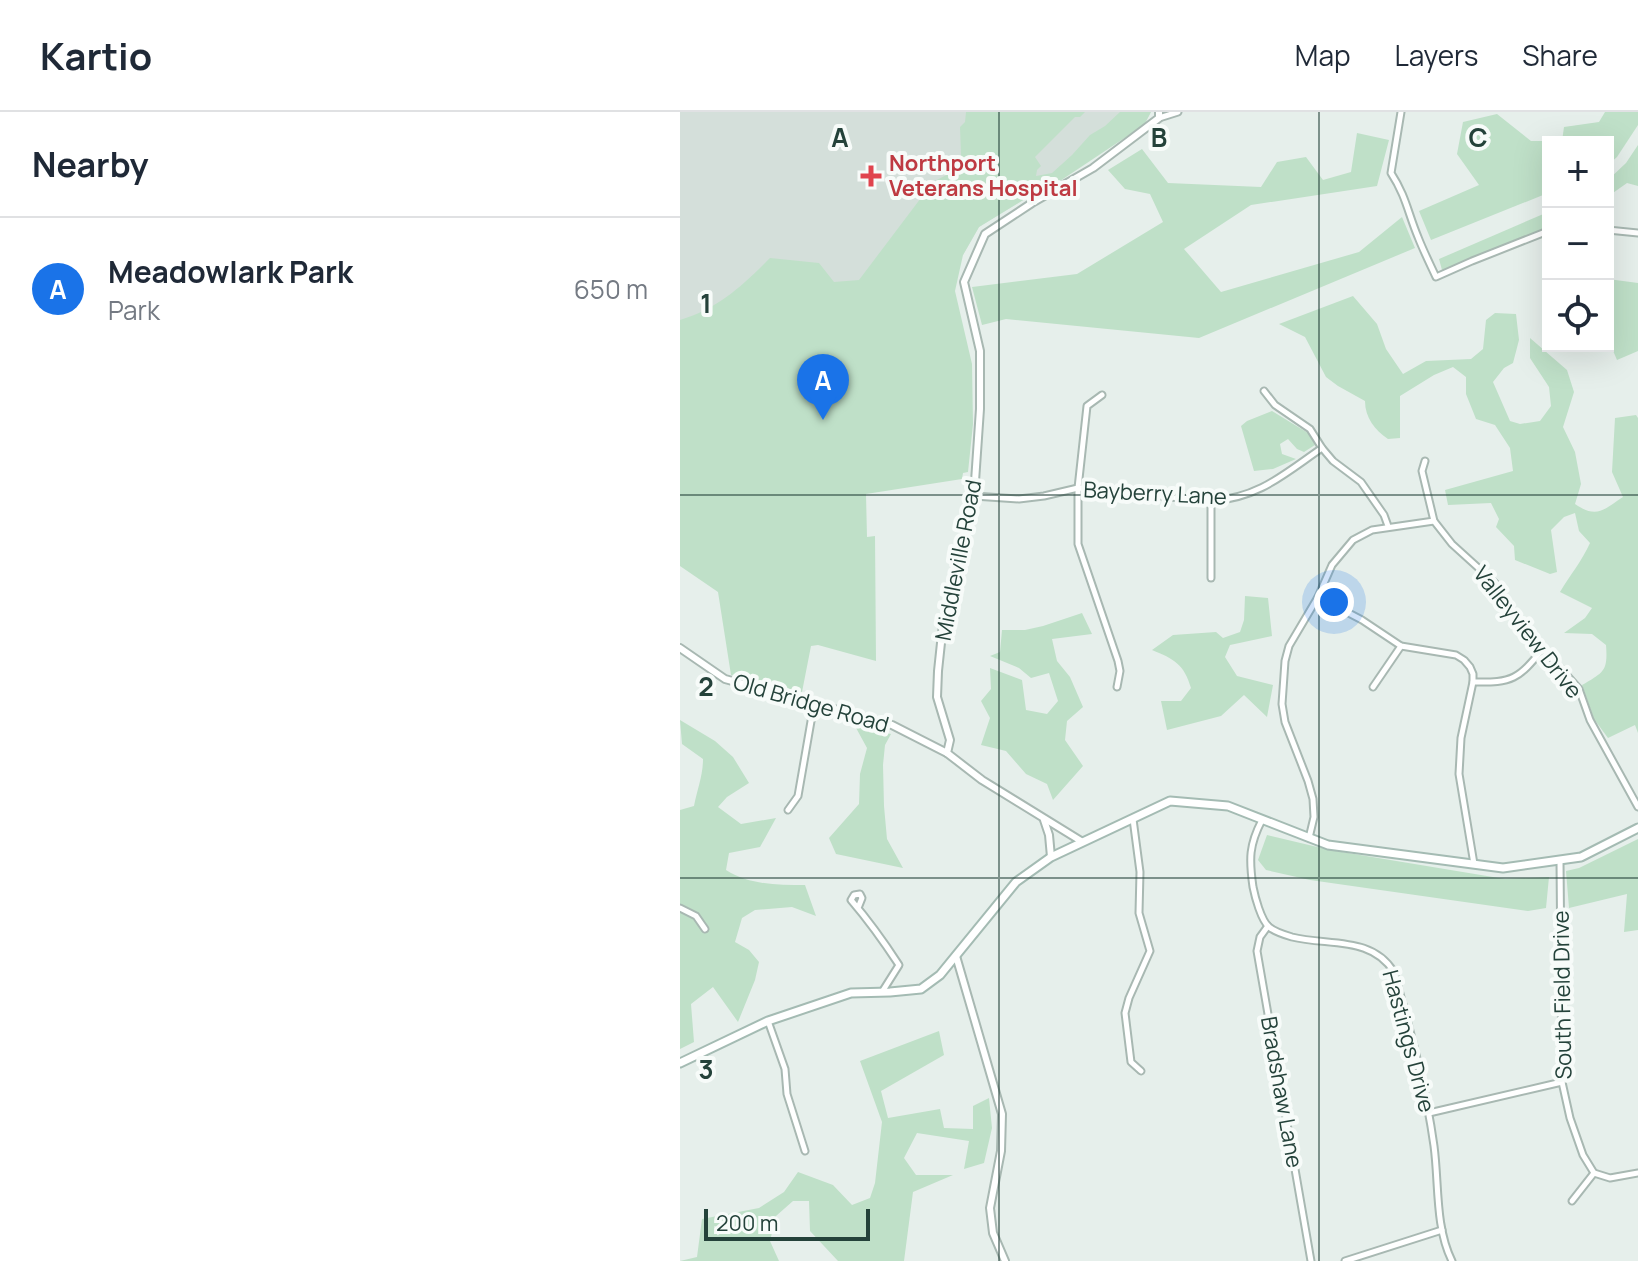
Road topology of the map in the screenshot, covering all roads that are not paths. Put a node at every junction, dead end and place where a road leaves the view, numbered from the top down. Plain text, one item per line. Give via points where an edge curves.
1 (1178, 112) edge
2 (1401, 112) edge
3 (1159, 115) edge
4 (1614, 231) edge
5 (1542, 233) edge
6 (1638, 233) edge
7 (1264, 391) dead end
8 (1102, 395) dead end
9 (1322, 448) junction
10 (1425, 461) dead end
11 (1078, 488) junction
12 (974, 496) junction
13 (1211, 501) junction
14 (1434, 521) junction
15 (1388, 526) junction
16 (1211, 578) dead end
17 (1318, 597) junction
18 (1401, 646) junction
19 (680, 648) edge
20 (1543, 649) junction
21 (1473, 682) junction
22 (1117, 687) dead end
23 (1373, 687) dead end
24 (814, 704) junction
25 (947, 753) junction
26 (1638, 807) edge
27 (788, 810) dead end
28 (1133, 818) junction
29 (1044, 820) junction
30 (1262, 820) junction
31 (1638, 828) edge
32 (1309, 838) junction
33 (1081, 841) junction
34 (1051, 857) junction
35 (1560, 861) junction
36 (1474, 865) junction
37 (680, 908) edge
38 (858, 908) dead end
39 (1268, 926) junction
40 (705, 929) dead end
41 (956, 956) junction
42 (881, 993) junction
43 (768, 1021) junction
44 (680, 1063) edge
45 (1141, 1071) dead end
46 (1562, 1082) junction
47 (1429, 1113) junction
48 (805, 1151) dead end
49 (1594, 1173) junction
50 (1638, 1173) edge
51 (1572, 1201) dead end
52 (1442, 1230) junction
53 (1005, 1261) edge
54 (1311, 1261) edge
55 (1345, 1261) edge
56 (1452, 1261) edge

1 - 3 street
2 - 5 street via 1391,173 1436,277
3 - 12 street, Middleville Road via 1093,168 985,234 964,282 980,351
4 - 6 street
7 - 9 street via 1310,429
8 - 11 street via 1087,406
9 - 13 street, Bayberry Lane via 1261,490
9 - 15 street via 1361,482
10 - 14 street, Valleyview Drive via 1422,471
11 - 12 street, Bayberry Lane via 1019,499
11 - 13 street, Bayberry Lane
11 - 22 street via 1078,544 1118,661
12 - 25 street, Middleville Road via 943,624 938,671 937,697 950,740
13 - 16 street
14 - 15 street
14 - 20 street, Valleyview Drive via 1495,583
15 - 17 street via 1353,540 1332,565
17 - 18 street
17 - 32 street via 1289,646 1282,704 1313,799
18 - 21 street via 1456,655 1470,667
18 - 23 street
19 - 24 street, Old Bridge Road via 725,679
20 - 21 street via 1508,681
20 - 26 street, Valleyview Drive via 1579,689 1590,720
21 - 36 street via 1459,774
24 - 25 street, Old Bridge Road via 892,725
24 - 27 street via 798,796
25 - 29 street
28 - 30 main road via 1170,801 1228,806
28 - 33 main road
28 - 45 street via 1139,913 1150,951 1125,1013 1131,1062
29 - 33 street
29 - 34 street
30 - 32 main road
30 - 39 street via 1253,837 1250,864 1255,899
31 - 35 main road via 1581,857
32 - 36 main road
33 - 34 main road
34 - 41 main road via 1016,882
35 - 36 main road via 1503,868
35 - 46 street, South Field Drive
37 - 40 street via 696,916
38 - 42 street via 899,965
39 - 47 street, Hastings Drive via 1301,939 1357,946 1387,960
39 - 54 street, Bradshaw Lane via 1257,951
41 - 42 main road via 921,989
41 - 53 street via 1002,1114 990,1208
42 - 43 main road via 851,993
43 - 44 main road
43 - 48 street
46 - 47 street
46 - 49 street, South Field Drive via 1583,1155
47 - 52 street, Hastings Drive
49 - 50 street via 1610,1178
49 - 51 street
52 - 55 street
52 - 56 street, Hastings Drive

